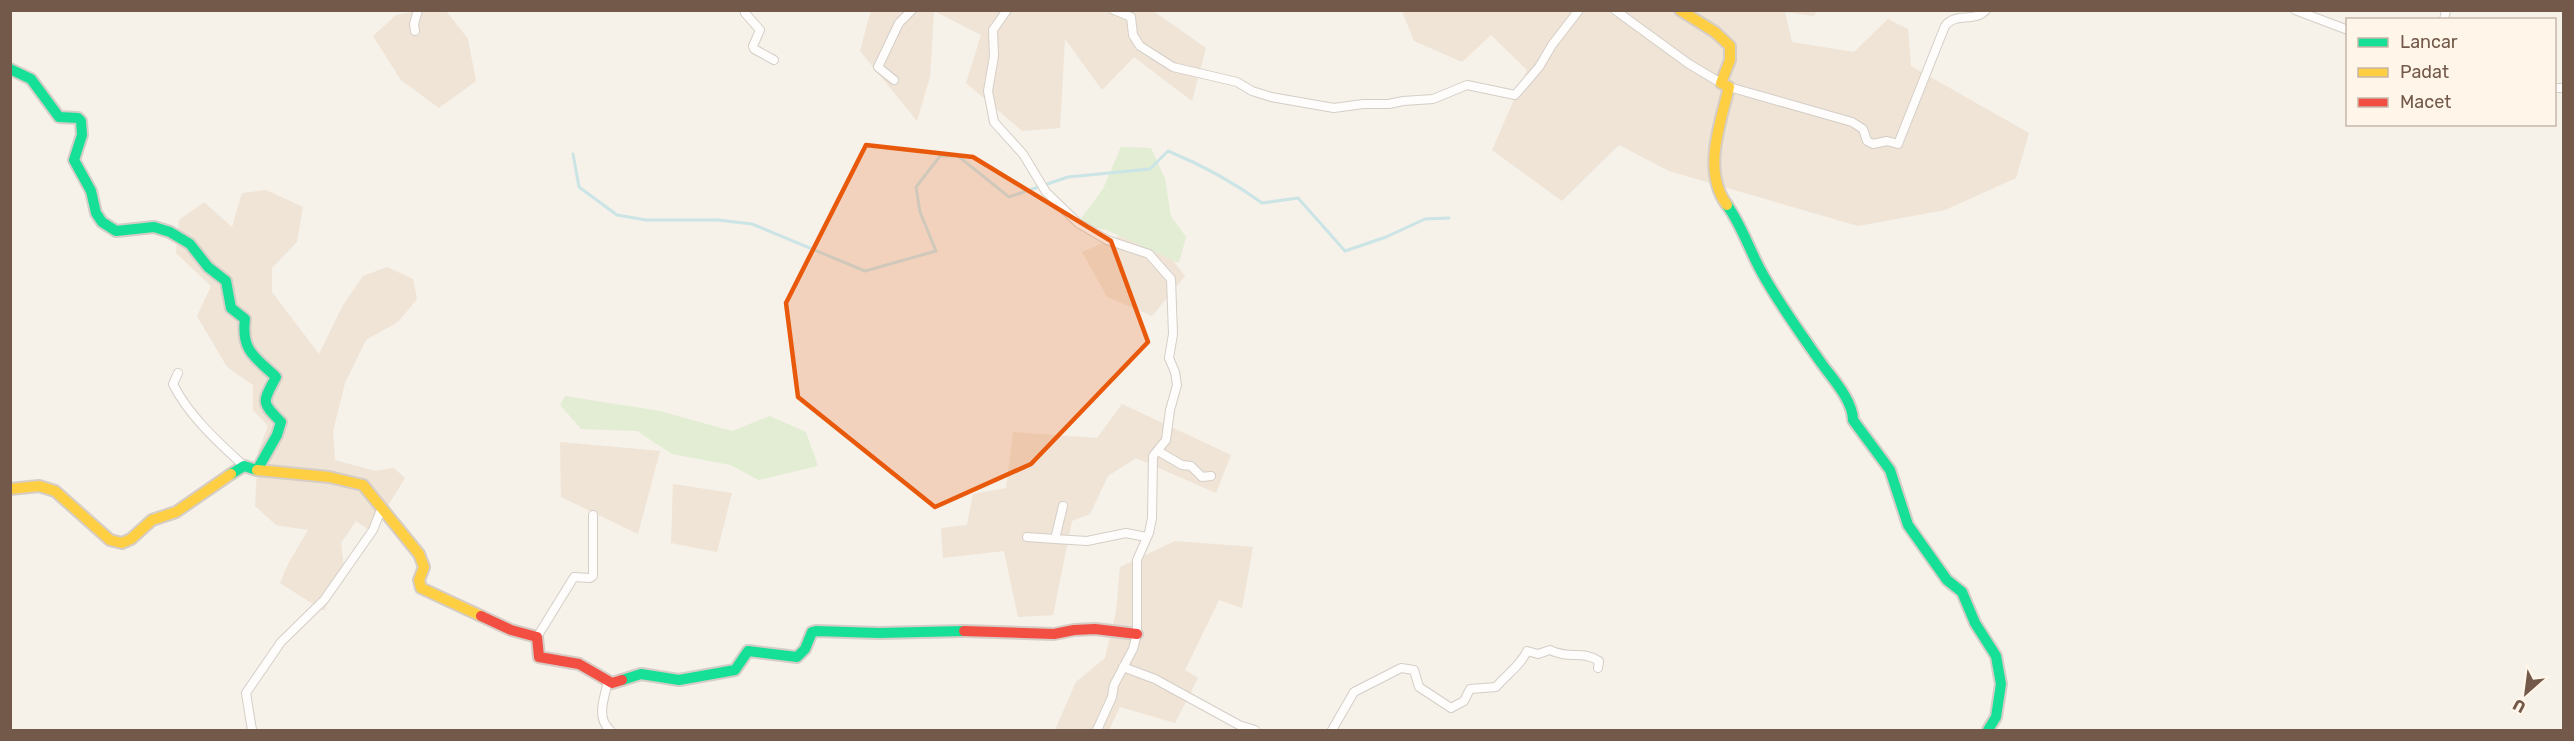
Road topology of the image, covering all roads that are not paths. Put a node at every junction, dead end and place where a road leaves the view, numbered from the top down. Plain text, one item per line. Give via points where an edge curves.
1 (418, 10) edge
2 (747, 10) edge
3 (912, 10) edge
4 (1007, 10) edge
5 (1114, 10) edge
6 (1579, 10) edge
7 (1615, 10) edge
8 (1680, 10) edge
9 (1986, 10) edge
10 (2295, 10) edge
11 (2346, 29) edge
12 (415, 31) dead end
13 (774, 60) dead end
14 (10, 69) edge
15 (894, 80) dead end
16 (1725, 85) junction
17 (178, 373) dead end
18 (1158, 452) junction
19 (244, 466) junction
20 (257, 470) junction
21 (1211, 476) dead end
22 (10, 489) edge
23 (1063, 506) dead end
24 (381, 510) junction
25 (593, 515) dead end
26 (1027, 537) dead end
27 (1146, 537) junction
28 (1055, 539) junction
29 (1137, 633) junction
30 (537, 637) junction
31 (1123, 667) junction
32 (1598, 668) dead end
33 (608, 682) junction
34 (252, 730) edge
35 (610, 730) edge
36 (1097, 730) edge
37 (1255, 730) edge
38 (1332, 730) edge
39 (1988, 730) edge

1 - 12 street
2 - 13 street via 745,13 760,30 754,49
3 - 15 street via 899,23 878,68
4 - 18 street via 993,30 994,56 988,91 994,122 1023,154 1046,192 1078,223 1107,240 1149,254 1170,276 1173,334 1169,358 1177,385 1168,434
5 - 6 street via 1131,17 1133,35 1140,46 1178,69 1237,82 1255,93 1334,108 1433,99 1467,85 1515,95
7 - 16 street
8 - 16 street via 1729,44
9 - 16 street via 1978,17 1952,19 1944,26 1898,144 1873,144 1867,141 1863,129 1852,122
10 - 11 street
14 - 20 street via 31,80 58,117 81,121 82,135 74,160 86,178 95,200 95,212 102,222 127,232 154,227 173,234 194,247 208,267 225,278 231,308 245,319 244,340 254,360 276,377 264,400 281,422
16 - 39 street via 1714,173 1721,197 1738,220 1776,297 1834,381 1853,412 1853,420 1890,470 1908,525 1947,580 1962,592 1975,623 1996,656 2001,684 1996,717
17 - 19 street via 173,384 176,390
18 - 21 street via 1191,466 1202,477
18 - 27 street via 1153,456 1152,518
19 - 20 street
19 - 22 street via 176,512 152,520 122,543 110,540 46,486
20 - 24 street via 342,477 362,484
23 - 28 street
24 - 30 street via 419,552 424,567 419,580 421,588 512,630
24 - 34 street via 373,530 324,600 281,642 246,693
25 - 30 street via 593,576 574,577
26 - 28 street
27 - 28 street via 1126,533 1087,541
27 - 29 street via 1137,560
29 - 31 street
29 - 33 street via 1100,629 1054,634 985,630 816,631 797,657 748,651 735,670 717,674 678,680 641,674
30 - 33 street via 539,657 579,664
31 - 36 street
31 - 37 street
32 - 38 street via 1599,662 1593,657 1563,656 1550,650 1538,654 1527,651 1522,662 1511,668 1496,687 1470,689 1464,701 1451,708 1419,687 1414,670 1401,669 1354,692
33 - 35 street via 602,720

